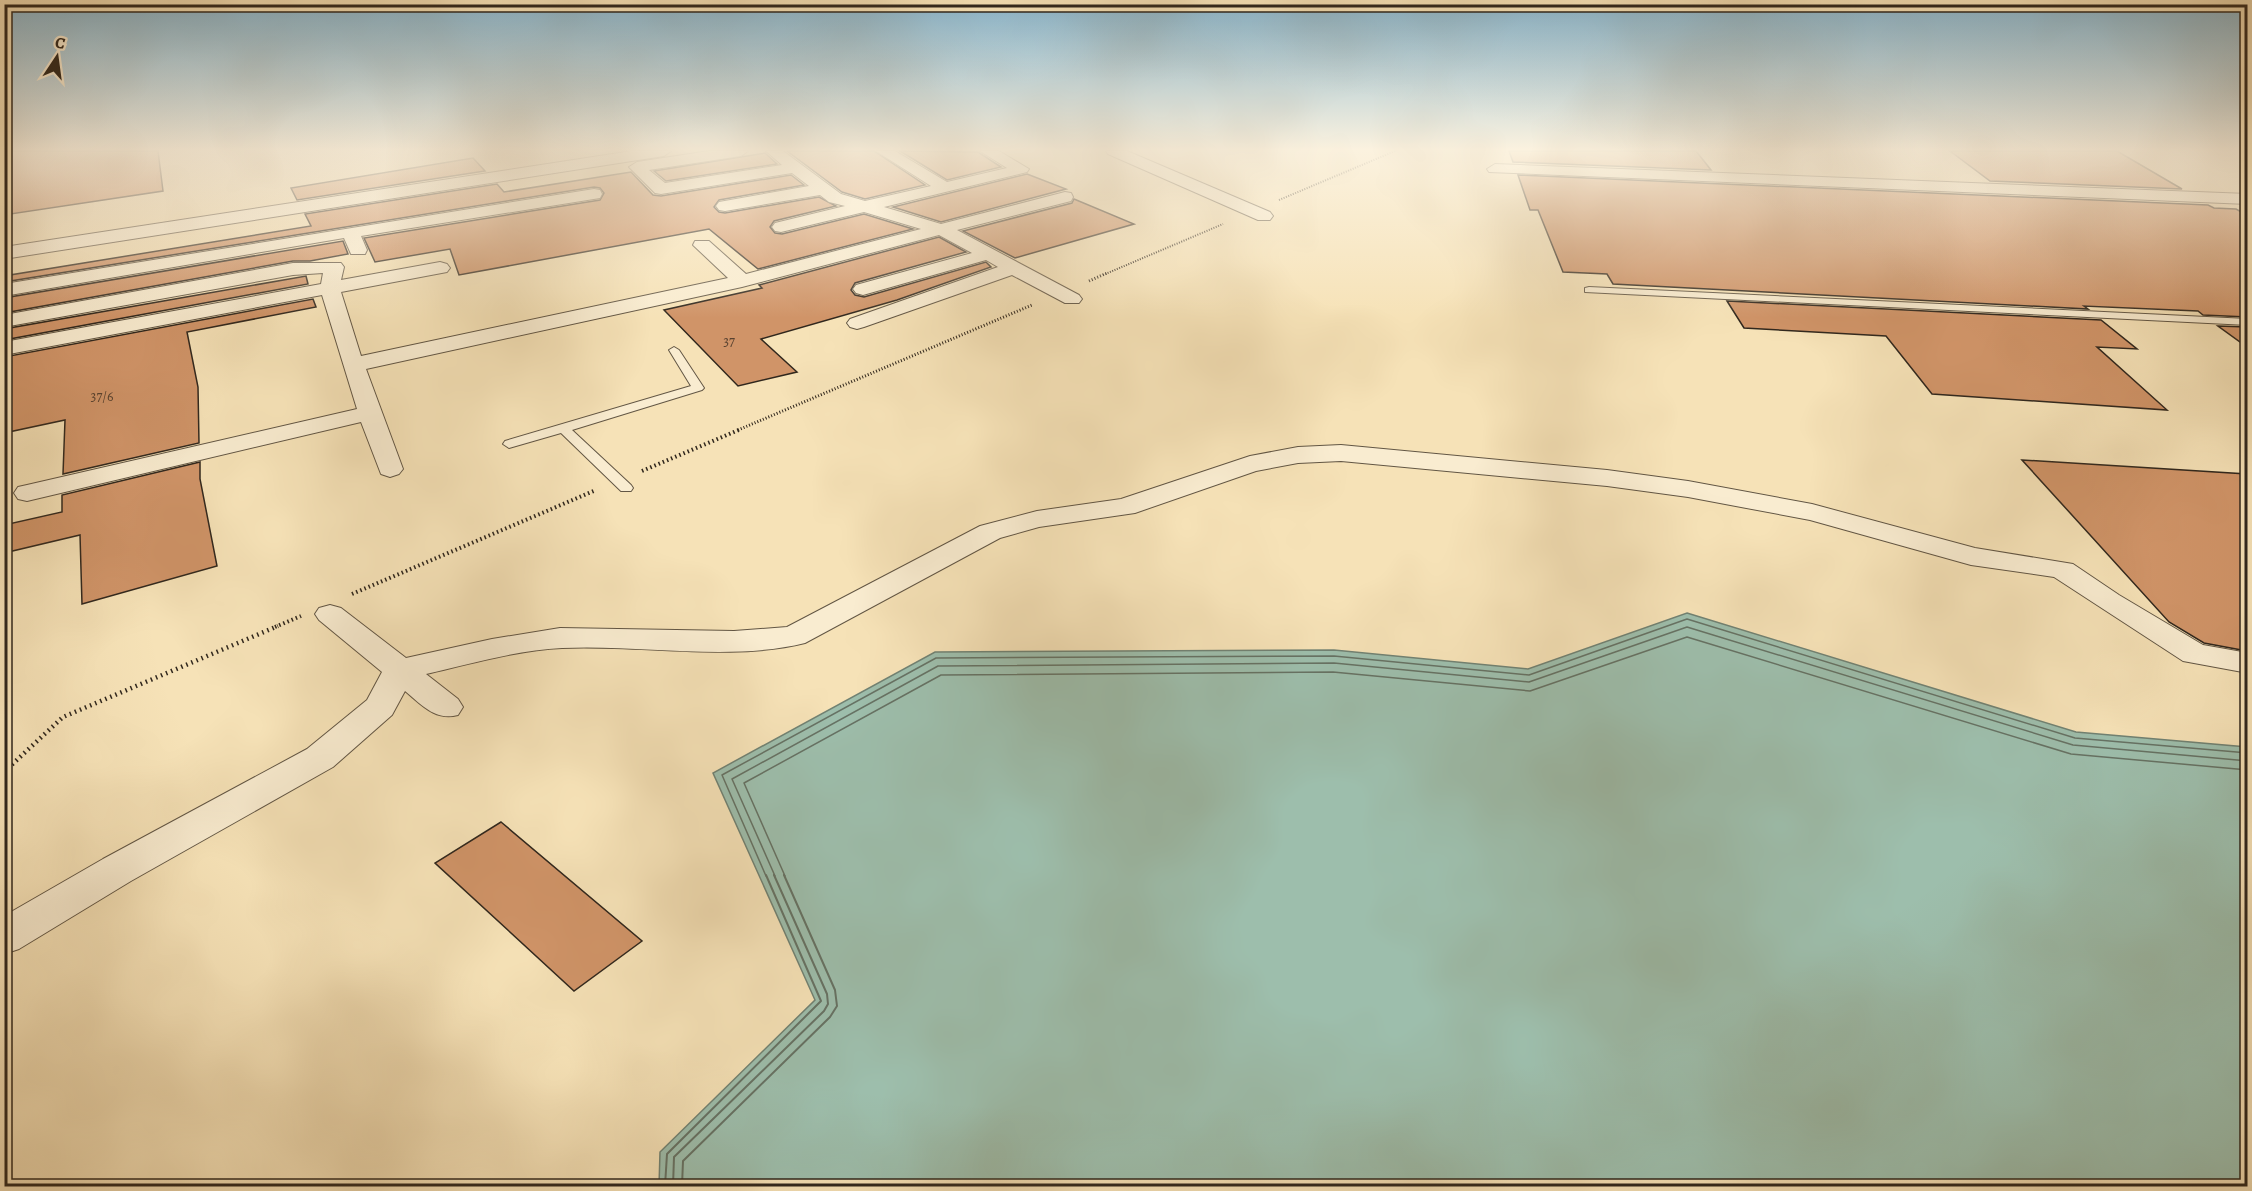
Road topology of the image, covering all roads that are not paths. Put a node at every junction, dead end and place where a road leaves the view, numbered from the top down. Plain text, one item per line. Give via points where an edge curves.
1 (305, 207) edge
2 (514, 207) edge
3 (866, 207) edge
4 (870, 207) edge
5 (1030, 207) edge
6 (1242, 207) edge
7 (579, 213) dead end
8 (1264, 216) dead end
9 (781, 227) dead end
10 (486, 229) dead end
11 (943, 230) junction
12 (351, 232) junction
13 (702, 245) dead end
14 (381, 246) dead end
15 (358, 250) junction
16 (4, 253) edge
17 (988, 254) junction
18 (334, 267) junction
19 (440, 268) dead end
20 (1013, 268) junction
21 (742, 281) junction
22 (330, 288) junction
23 (862, 289) dead end
24 (4, 290) edge
25 (1589, 290) dead end
26 (1066, 296) road end
27 (4, 321) edge
28 (2247, 322) edge
29 (857, 323) dead end
30 (4, 349) edge
31 (674, 350) dead end
32 (353, 365) junction
33 (370, 413) junction
34 (563, 429) junction
35 (509, 444) dead end
36 (390, 469) dead end
37 (622, 484) road end
38 (27, 493) dead end
39 (326, 608) road end
40 (2247, 663) edge
41 (400, 670) junction
42 (446, 707) dead end
43 (4, 937) edge

1 - 16 street
2 - 12 street
3 - 9 street
4 - 11 street
5 - 11 street
6 - 8 street
7 - 10 street
11 - 17 street
11 - 21 street
12 - 15 street
12 - 24 street
13 - 21 street
14 - 15 street
15 - 18 street
17 - 20 street
17 - 23 street
18 - 22 street
18 - 27 street via 293,269
19 - 22 street
20 - 26 street
20 - 29 street
21 - 32 street
22 - 30 street
22 - 32 street
25 - 28 lane
31 - 34 lane via 698,388
32 - 33 street
33 - 36 street
33 - 38 street
34 - 35 lane
34 - 37 lane
39 - 41 street
40 - 41 street via 2194,654 2063,570 1971,556 1821,515 1688,489 1341,453 1298,455 1250,464 1125,507 1037,519 990,532 794,636 734,641 560,638
41 - 42 street
41 - 43 street via 380,707 320,758

